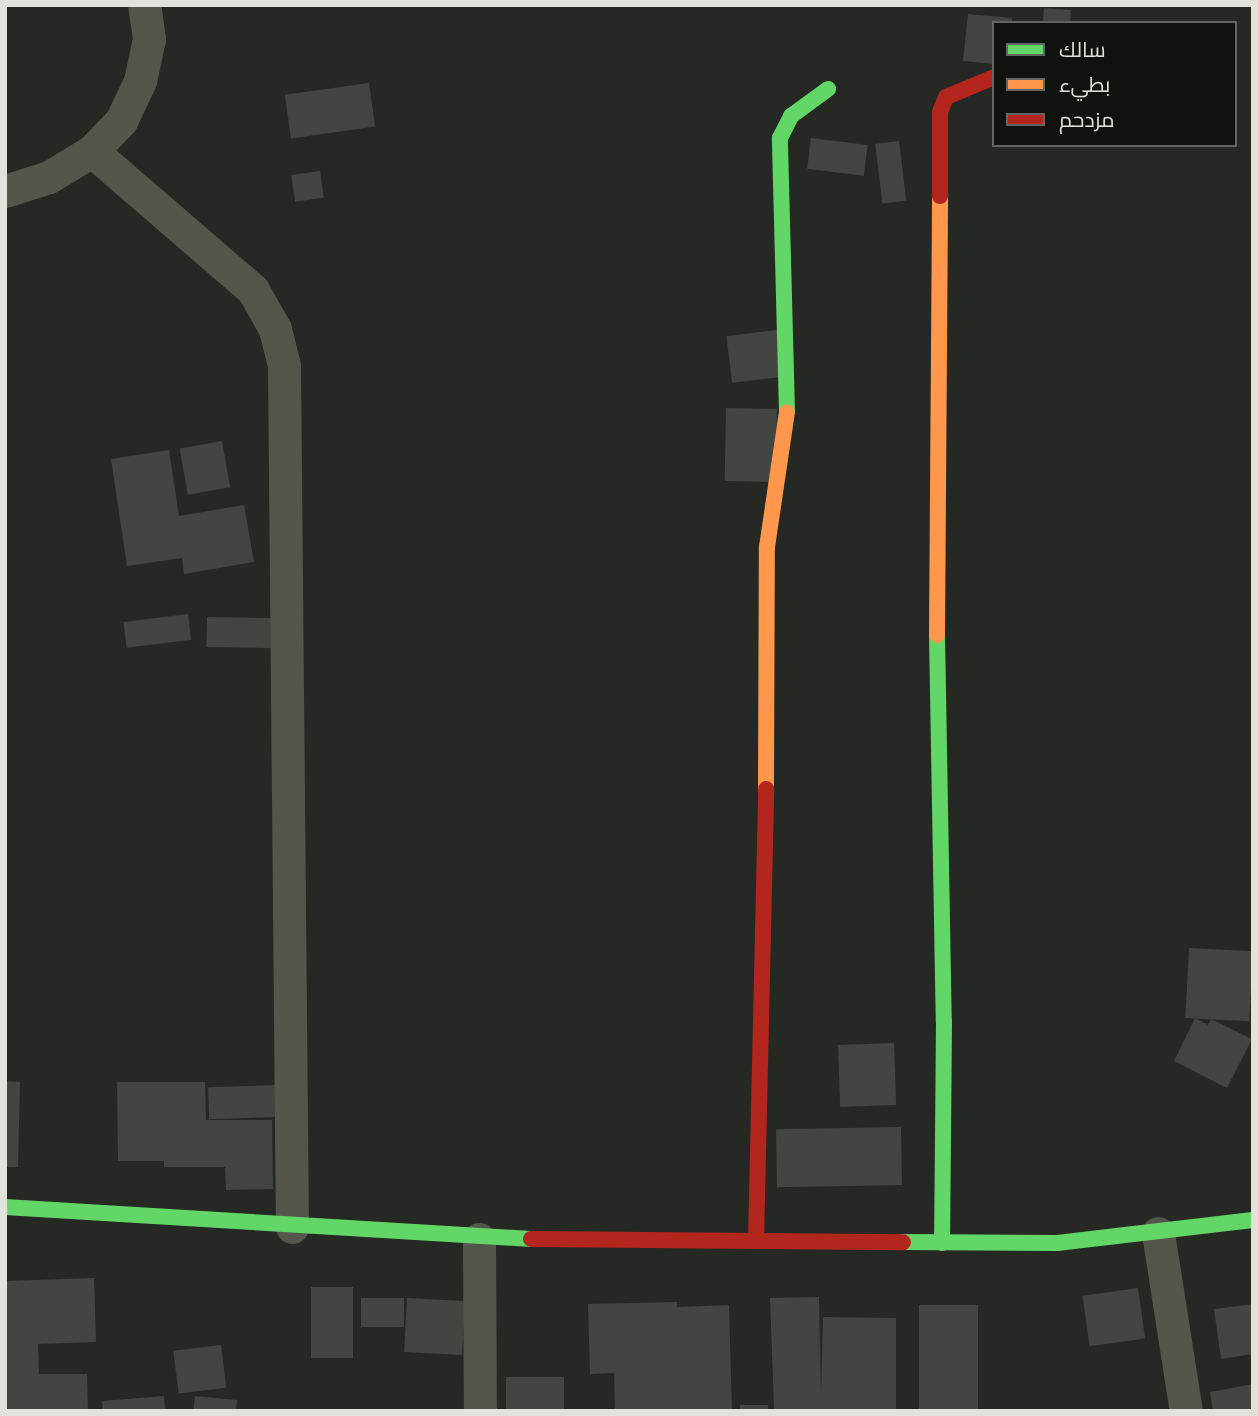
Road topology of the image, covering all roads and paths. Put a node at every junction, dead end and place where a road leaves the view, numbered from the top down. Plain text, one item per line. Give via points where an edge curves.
1 (144, 5) edge
2 (992, 77) edge
3 (828, 89) dead end
4 (92, 151) junction
5 (5, 191) edge
6 (5, 1208) edge
7 (1253, 1220) edge
8 (292, 1227) junction
9 (1158, 1233) junction
10 (479, 1239) junction
11 (756, 1241) junction
12 (942, 1243) junction
13 (480, 1411) edge
14 (1186, 1411) edge

1 - 4 street via 149,39 140,81 121,121
2 - 12 street via 961,87 947,97 940,112 937,630 944,1021
3 - 11 street via 791,116 780,138 788,403 767,548 765,974
4 - 5 street via 49,177
4 - 8 street via 253,290 275,329 284,366
6 - 8 street
7 - 9 street
8 - 10 street
9 - 12 street via 1057,1243
9 - 14 street
10 - 11 street
10 - 13 street
11 - 12 street

